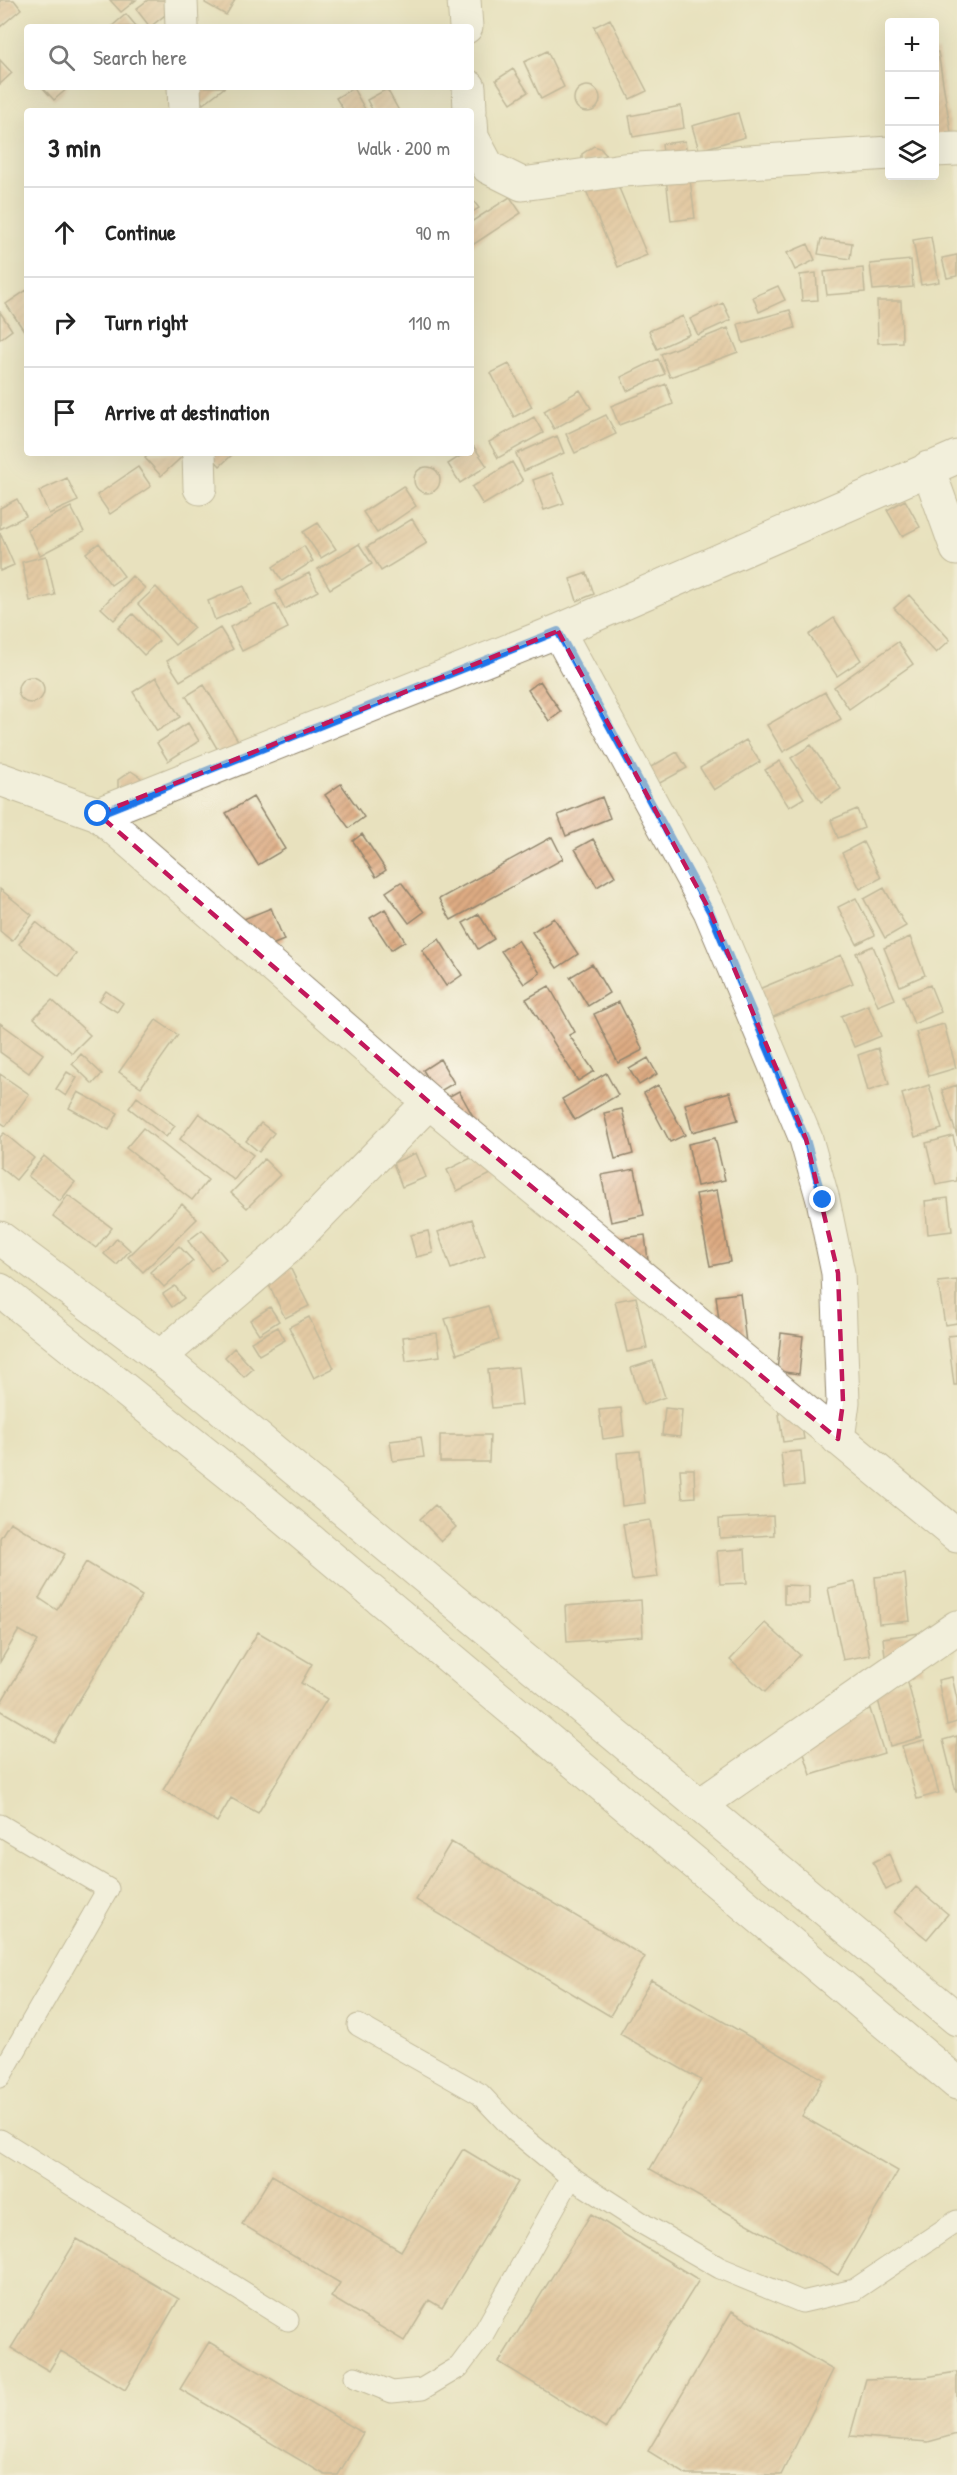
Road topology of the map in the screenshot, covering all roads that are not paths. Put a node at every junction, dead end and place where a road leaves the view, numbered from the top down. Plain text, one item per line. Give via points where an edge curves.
1 (181, 0) edge
2 (464, 0) edge
3 (182, 24) edge
4 (466, 24) edge
5 (184, 90) edge
6 (469, 90) edge
7 (185, 108) edge
8 (471, 108) edge
9 (474, 141) edge
10 (957, 148) edge
11 (939, 150) edge
12 (885, 153) edge
13 (199, 456) edge
14 (942, 463) edge
15 (200, 488) dead end
16 (957, 549) edge
17 (558, 631) junction
18 (0, 779) edge
19 (98, 814) junction
20 (429, 1102) junction
21 (0, 1238) edge
22 (0, 1290) edge
23 (160, 1357) junction
24 (838, 1439) junction
25 (957, 1536) edge
26 (957, 1627) edge
27 (700, 1805) junction
28 (0, 1825) edge
29 (957, 2019) edge
30 (358, 2025) dead end
31 (0, 2077) edge
32 (957, 2083) edge
33 (0, 2140) edge
34 (571, 2177) junction
35 (957, 2221) edge
36 (288, 2320) dead end
37 (355, 2377) dead end

1 - 3 street
2 - 4 street
5 - 7 street
6 - 8 street
9 - 12 street via 488,167 522,184 623,170
10 - 11 street
13 - 15 street
14 - 16 street
14 - 17 street
17 - 19 street
17 - 24 street via 710,911 806,1139 838,1273 843,1402
18 - 19 street
19 - 20 street
20 - 23 street via 284,1251
20 - 24 street
21 - 23 street
22 - 32 street via 248,1488
23 - 27 street
24 - 25 street
26 - 27 street
27 - 29 street
28 - 31 lane via 108,1889
30 - 34 lane via 480,2094 515,2131
33 - 36 lane
34 - 35 lane via 720,2268 802,2302 854,2290
34 - 37 lane via 482,2336 459,2367 422,2389 392,2392

